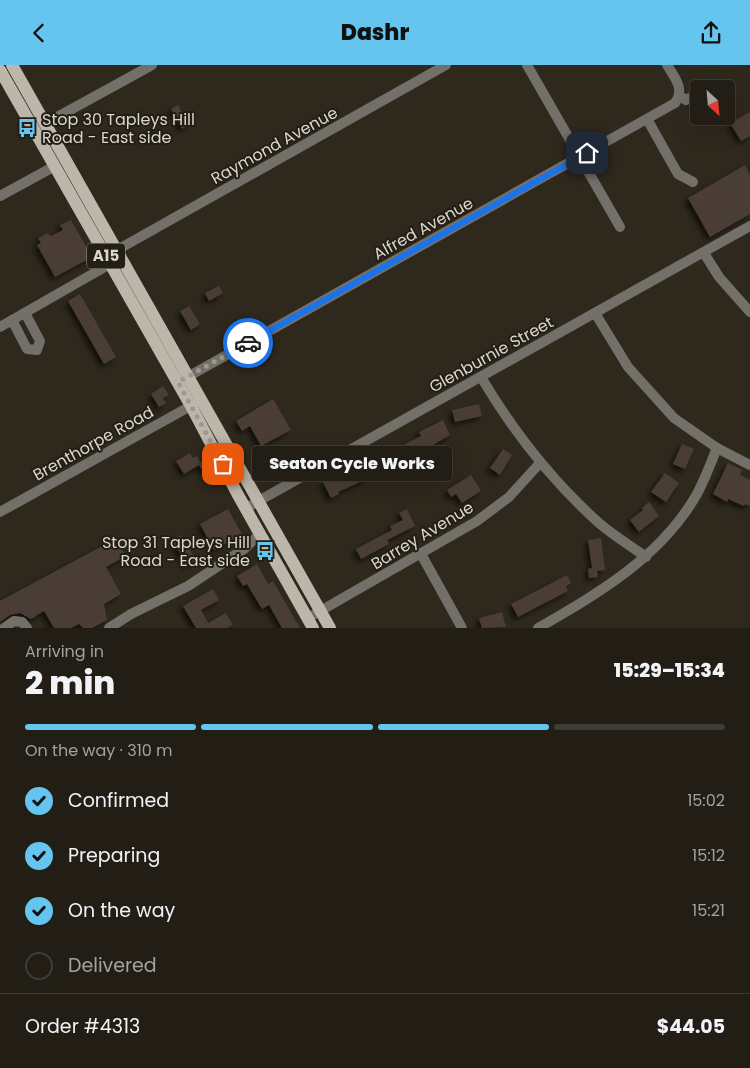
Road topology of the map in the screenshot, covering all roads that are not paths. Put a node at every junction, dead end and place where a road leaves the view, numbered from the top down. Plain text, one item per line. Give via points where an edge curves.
1 (12, 65) edge
2 (152, 65) edge
3 (446, 65) edge
4 (527, 65) edge
5 (667, 65) edge
6 (0, 70) edge
7 (680, 96) junction
8 (690, 98) edge
9 (647, 119) junction
10 (40, 127) junction
11 (579, 157) junction
12 (55, 166) junction
13 (693, 182) dead end
14 (0, 196) edge
15 (620, 227) dead end
16 (750, 227) edge
17 (116, 250) junction
18 (704, 253) junction
19 (110, 263) junction
20 (750, 312) edge
21 (25, 313) junction
22 (595, 313) junction
23 (12, 320) junction
24 (0, 327) edge
25 (481, 377) junction
26 (183, 379) junction
27 (196, 403) junction
28 (718, 448) junction
29 (540, 463) junction
30 (750, 465) edge
31 (258, 501) junction
32 (246, 508) junction
33 (0, 512) edge
34 (260, 534) junction
35 (421, 554) junction
36 (646, 557) junction
37 (320, 611) junction
38 (311, 623) edge
39 (4, 628) edge
40 (27, 628) edge
41 (109, 628) edge
42 (330, 628) edge
43 (462, 628) edge
44 (538, 628) edge

1 - 10 main road, A15
2 - 10 street
3 - 17 street, Raymond Avenue
4 - 11 street
5 - 7 street via 680,88
6 - 10 main road, A15
7 - 8 street, Alfred Avenue via 686,100
7 - 9 street, Alfred Avenue via 675,103
9 - 11 street, Alfred Avenue
9 - 13 street via 678,174
10 - 12 main road, A15
10 - 17 main road, A15
11 - 15 street
11 - 26 street, Alfred Avenue
12 - 14 street
12 - 19 main road, A15
16 - 18 street, Glenburnie Street
17 - 19 street
17 - 26 main road, A15
18 - 20 street via 718,277
18 - 22 street, Glenburnie Street
19 - 21 street
19 - 26 main road, A15
21 - 23 street
21 - 23 street via 40,341 37,350 27,349
22 - 25 street, Glenburnie Street
22 - 28 street via 628,367 674,418
23 - 24 street
25 - 29 street via 502,413
25 - 31 street, Glenburnie Street
26 - 27 main road, A15
27 - 31 main road, A15
27 - 32 main road, A15
27 - 33 street, Brenthorpe Road
28 - 30 street
28 - 36 street via 697,494 674,527
29 - 35 street, Barrey Avenue via 509,497 478,521
29 - 36 street via 600,524
31 - 32 street, Glenburnie Street
31 - 37 main road, A15
32 - 34 main road, A15
34 - 38 main road, A15
34 - 41 street via 244,549 188,585
35 - 37 street, Barrey Avenue
35 - 43 street
36 - 44 street via 604,589
37 - 38 street, Barrey Avenue
37 - 42 main road, A15
39 - 40 street via 14,621 22,622

